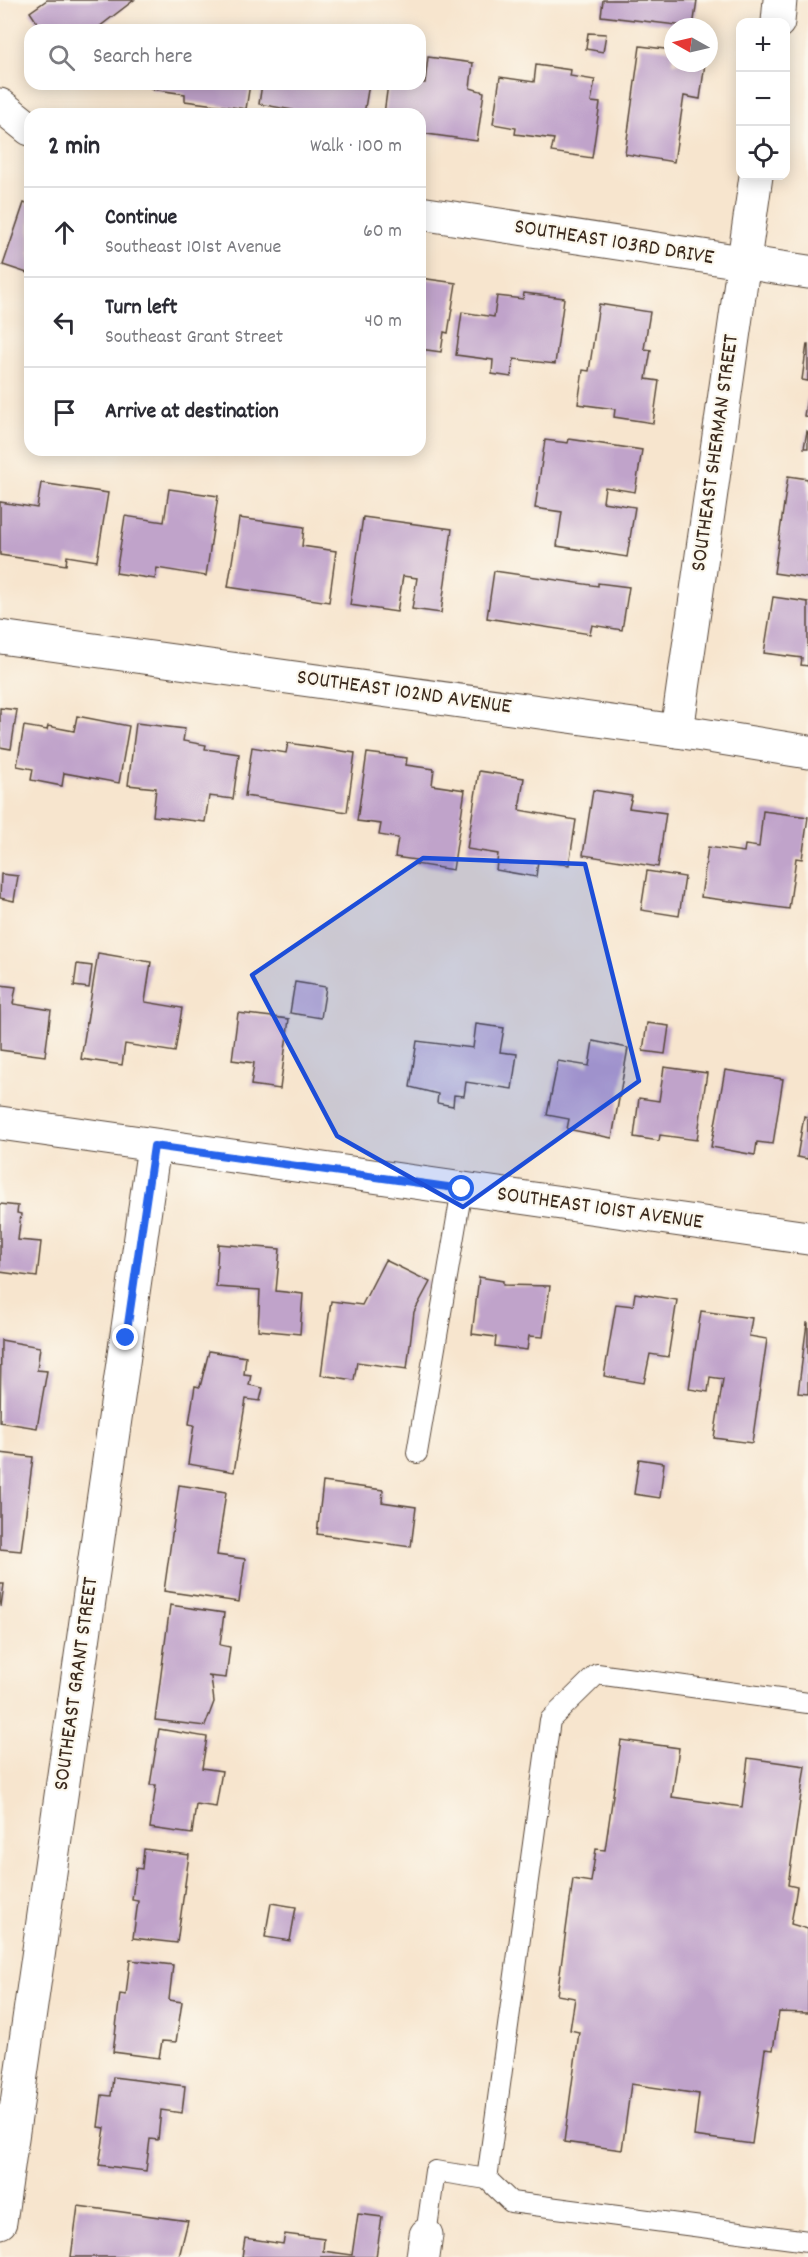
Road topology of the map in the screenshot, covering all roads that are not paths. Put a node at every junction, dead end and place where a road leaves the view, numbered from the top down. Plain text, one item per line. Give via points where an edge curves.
1 (780, 0) edge
2 (778, 18) edge
3 (0, 105) edge
4 (24, 124) edge
5 (755, 180) edge
6 (426, 214) edge
7 (743, 263) junction
8 (808, 272) edge
9 (0, 637) edge
10 (677, 731) junction
11 (808, 752) edge
12 (0, 1123) edge
13 (154, 1146) junction
14 (462, 1189) junction
15 (808, 1238) edge
16 (417, 1453) dead end
17 (808, 1703) edge
18 (487, 2179) junction
19 (0, 2222) edge
20 (808, 2241) edge
21 (425, 2246) edge

1 - 2 street
3 - 4 street
5 - 7 street, SOUTHEAST SHERMAN STREET
6 - 7 street, SOUTHEAST 103RD DRIVE
7 - 8 street, SOUTHEAST 103RD DRIVE
7 - 10 street, SOUTHEAST SHERMAN STREET
9 - 10 street, SOUTHEAST 102ND AVENUE
10 - 11 street, SOUTHEAST 102ND AVENUE
12 - 13 street, SOUTHEAST 101ST AVENUE
13 - 14 street, SOUTHEAST 101ST AVENUE
13 - 19 street, SOUTHEAST GRANT STREET
14 - 15 street, SOUTHEAST 101ST AVENUE
14 - 16 lane
17 - 18 lane via 597,1674 550,1720
18 - 20 lane via 511,2202
18 - 21 lane via 435,2170

